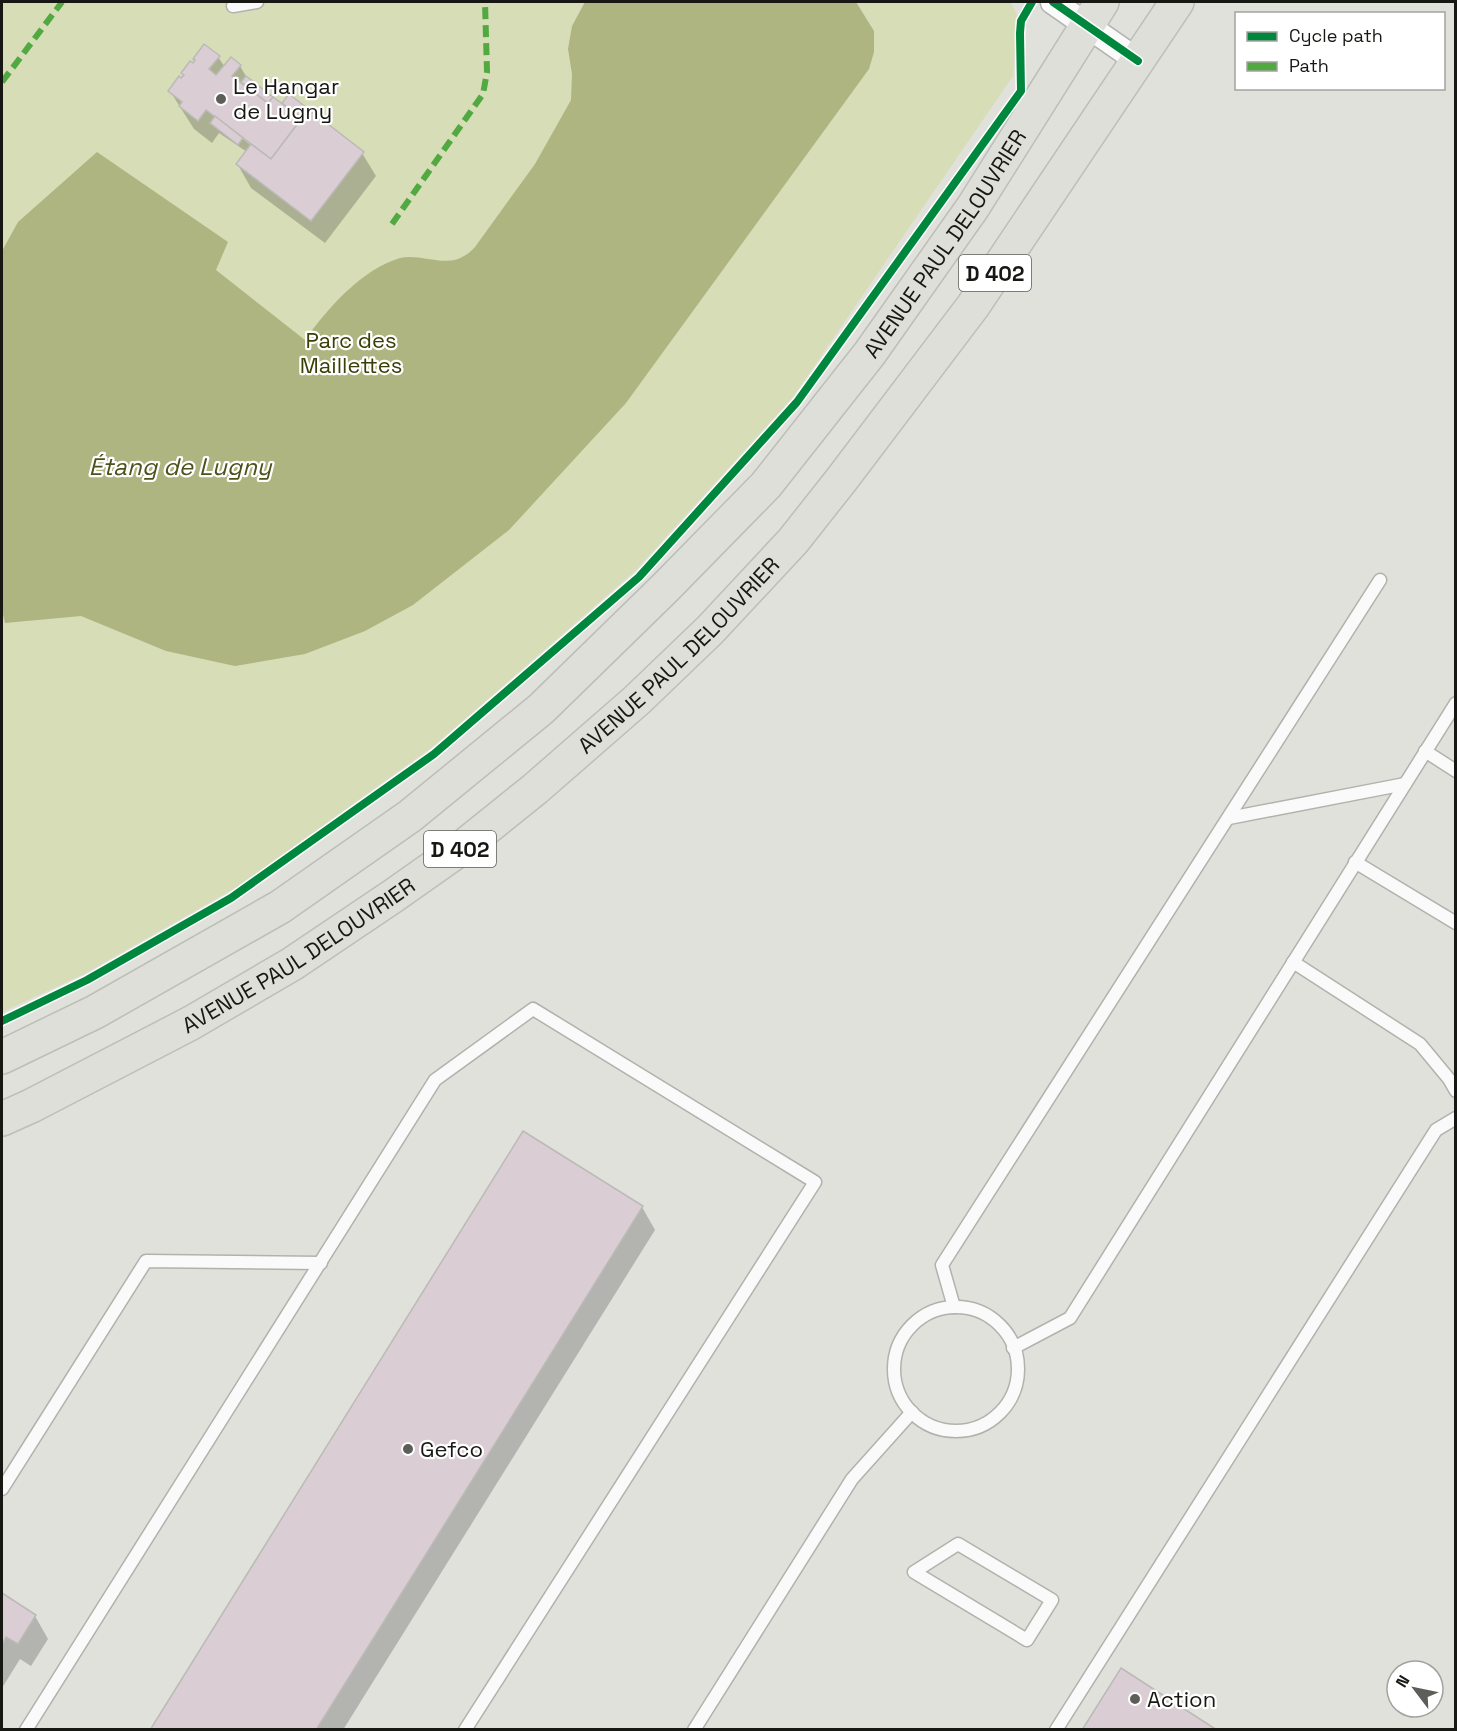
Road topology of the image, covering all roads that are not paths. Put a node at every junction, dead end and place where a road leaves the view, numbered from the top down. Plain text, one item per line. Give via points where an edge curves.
1 (257, 2) edge
2 (1053, 2) edge
3 (1177, 2) edge
4 (233, 6) dead end
5 (1094, 14) edge
6 (1138, 61) junction
7 (1380, 580) dead end
8 (1455, 703) edge
9 (1425, 751) junction
10 (1455, 771) edge
11 (1405, 784) junction
12 (1229, 818) junction
13 (1355, 862) junction
14 (1455, 923) edge
15 (1293, 962) junction
16 (2, 1057) edge
17 (1455, 1091) edge
18 (1455, 1118) edge
19 (2, 1119) edge
20 (321, 1263) junction
21 (954, 1307) junction
22 (1013, 1348) junction
23 (912, 1412) junction
24 (2, 1489) edge
25 (914, 1572) joint
26 (26, 1730) edge
27 (465, 1730) edge
28 (694, 1730) edge
29 (1056, 1730) edge

1 - 4 lane
2 - 5 street
3 - 6 main road, AVENUE PAUL DELOUVRIER / D 402
5 - 6 street
5 - 16 main road, AVENUE PAUL DELOUVRIER / D 402 via 959,227 870,353 774,476 541,710 410,816 280,907 95,1012
6 - 19 main road, AVENUE PAUL DELOUVRIER / D 402 via 973,306 842,479 793,541 710,630 637,700 464,846 292,964 191,1023
7 - 12 lane
8 - 9 lane
9 - 10 lane
9 - 11 lane
11 - 12 lane
11 - 13 lane
12 - 21 lane via 942,1265
13 - 14 lane
13 - 15 lane
15 - 17 lane via 1420,1044
15 - 22 lane via 1070,1318
18 - 29 lane via 1436,1130
20 - 24 lane via 146,1261
20 - 26 lane
20 - 27 lane via 435,1080 533,1009 815,1182
21 - 22 lane via 975,1310 994,1320
21 - 23 lane via 935,1310 919,1320 905,1333 897,1350 893,1369 896,1388
22 - 23 lane via 1018,1377 1011,1398 998,1415 980,1426 960,1431 938,1429
23 - 28 lane via 852,1479
25 - 25 lane via 958,1544 1052,1600 1027,1640

